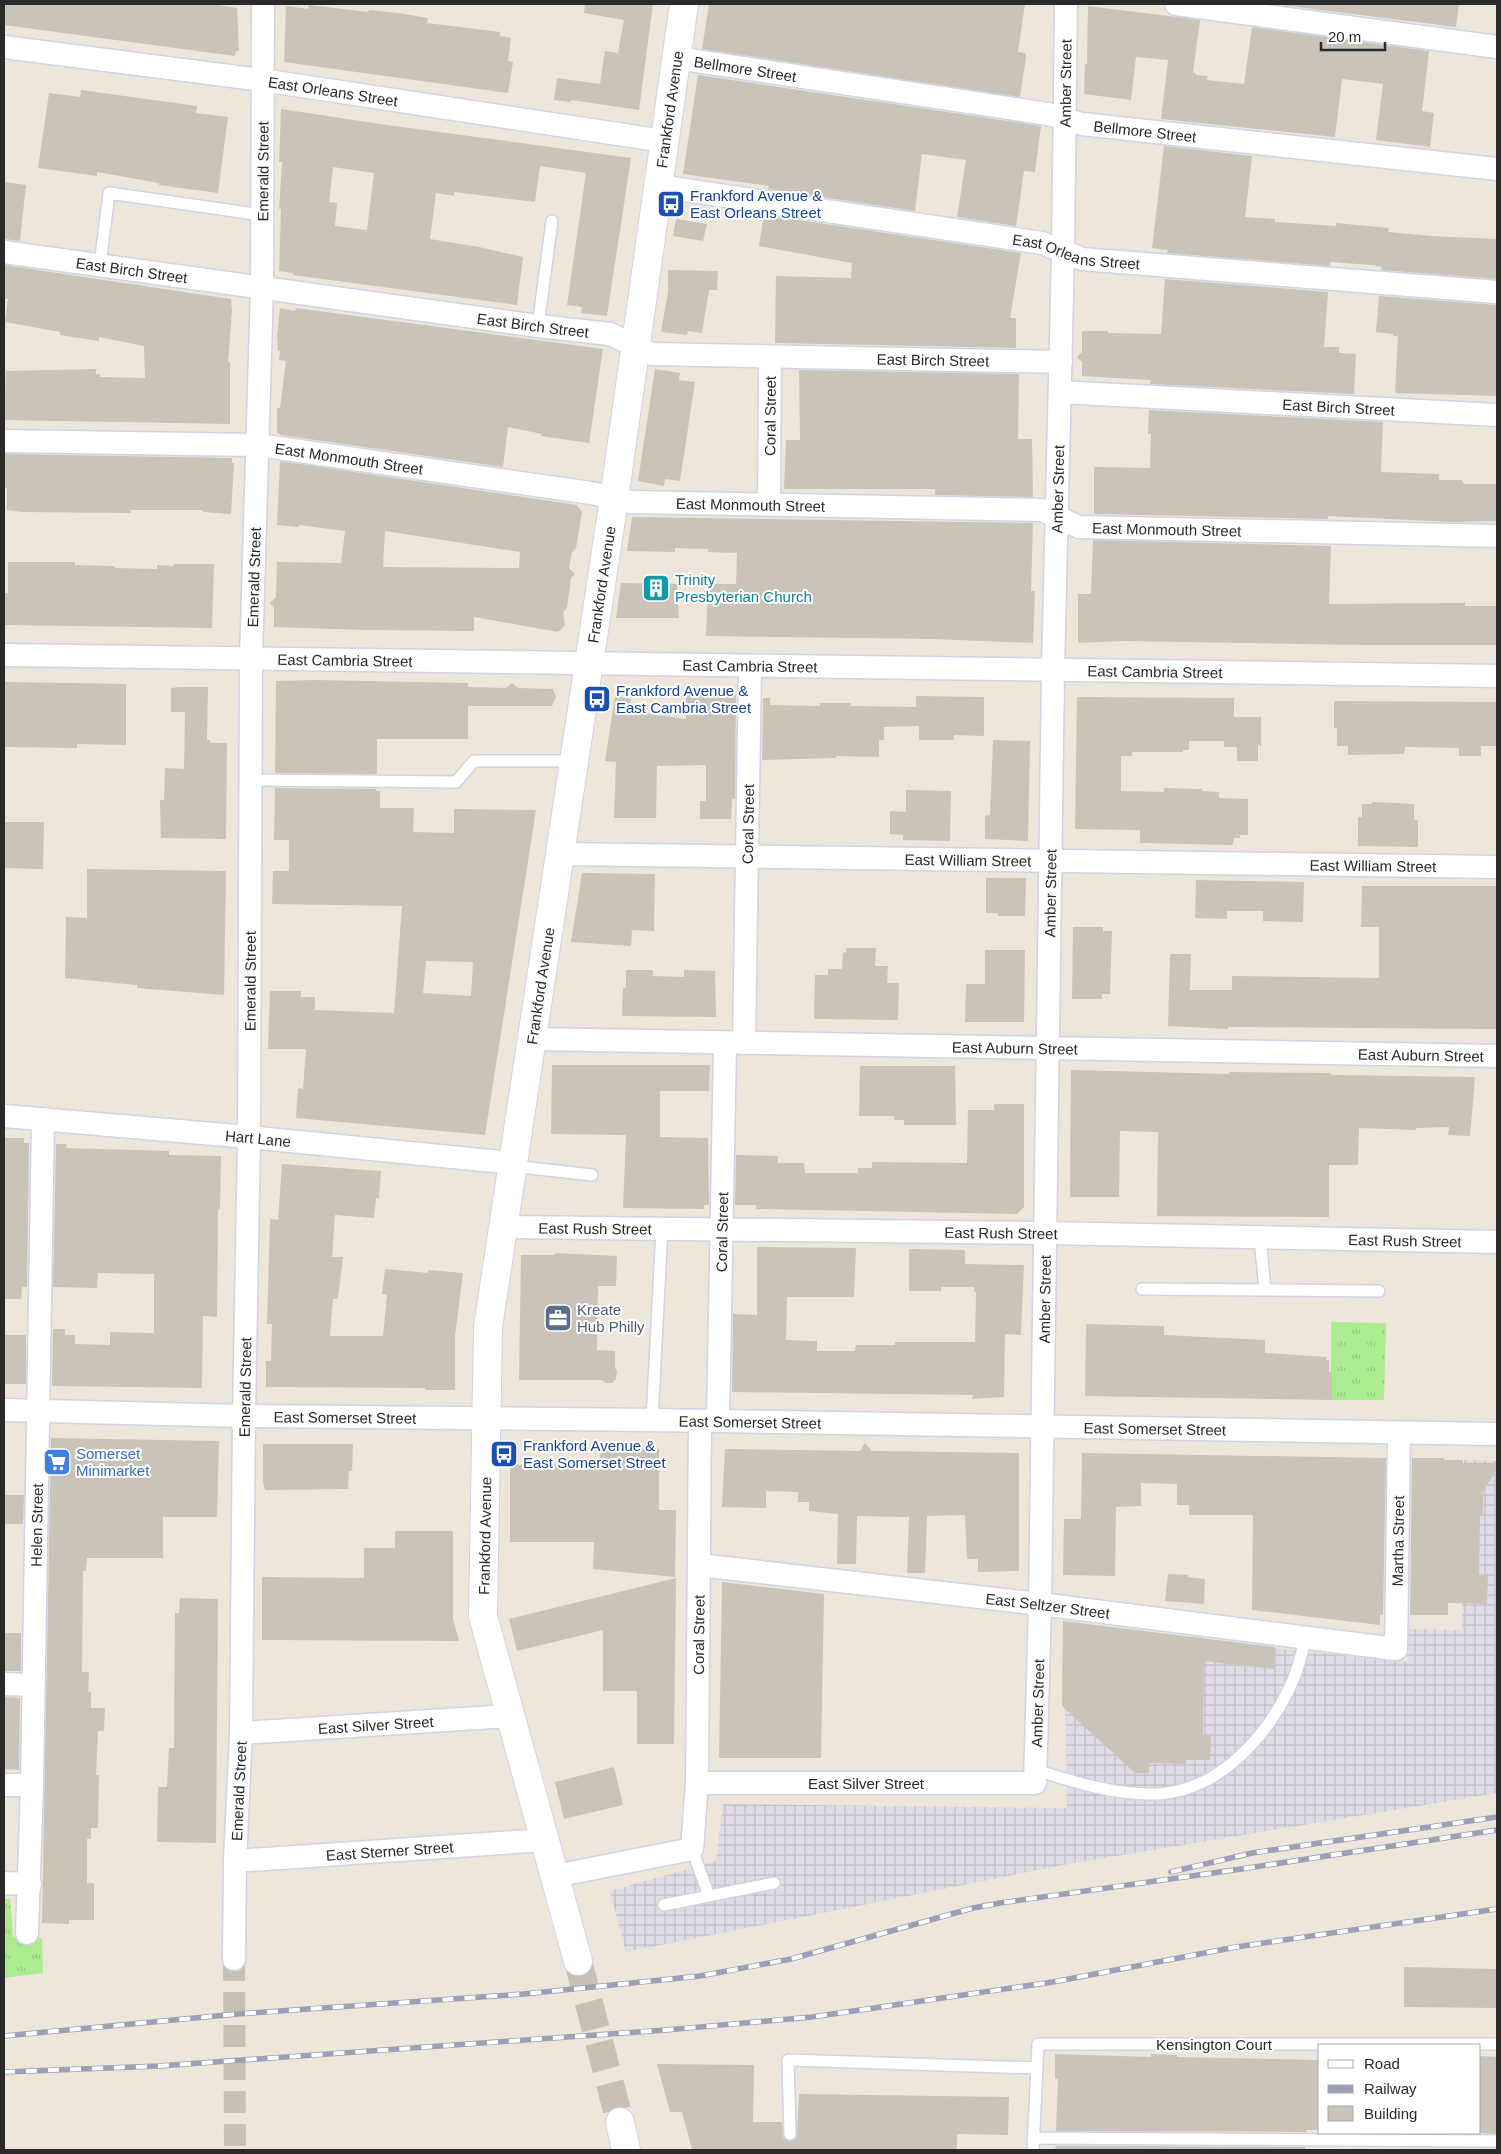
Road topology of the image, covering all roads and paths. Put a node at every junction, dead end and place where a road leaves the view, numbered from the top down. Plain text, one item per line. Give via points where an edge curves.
1 (263, 4) edge
2 (684, 4) edge
3 (1066, 4) edge
4 (1176, 4) edge
5 (4, 47) edge
6 (1497, 47) edge
7 (676, 58) junction
8 (262, 80) junction
9 (1064, 120) junction
10 (664, 140) junction
11 (1497, 170) edge
12 (658, 186) junction
13 (262, 215) junction
14 (552, 221) dead end
15 (4, 252) edge
16 (1063, 252) junction
17 (100, 265) junction
18 (262, 287) junction
19 (1497, 292) edge
20 (538, 326) junction
21 (634, 347) junction
22 (770, 358) junction
23 (1061, 362) junction
24 (1060, 392) junction
25 (1497, 415) edge
26 (4, 441) edge
27 (258, 445) junction
28 (614, 499) junction
29 (769, 504) junction
30 (1056, 516) junction
31 (1497, 536) edge
32 (4, 655) edge
33 (251, 659) junction
34 (589, 664) junction
35 (750, 666) junction
36 (1053, 670) junction
37 (1497, 676) edge
38 (574, 762) junction
39 (251, 780) junction
40 (559, 854) junction
41 (747, 856) junction
42 (1050, 861) junction
43 (1497, 867) edge
44 (533, 1039) junction
45 (735, 1043) junction
46 (1047, 1049) junction
47 (1497, 1056) edge
48 (4, 1116) edge
49 (43, 1119) junction
50 (249, 1137) junction
51 (511, 1164) junction
52 (592, 1175) dead end
53 (503, 1227) junction
54 (662, 1229) junction
55 (721, 1230) junction
56 (1046, 1233) junction
57 (1260, 1238) junction
58 (1497, 1242) edge
59 (1142, 1289) dead end
60 (1266, 1290) junction
61 (1379, 1291) dead end
62 (4, 1410) edge
63 (37, 1410) junction
64 (244, 1416) junction
65 (486, 1419) junction
66 (652, 1420) junction
67 (709, 1421) junction
68 (1041, 1427) junction
69 (1399, 1433) junction
70 (1497, 1434) edge
71 (699, 1565) junction
72 (1040, 1604) junction
73 (1306, 1638) junction
74 (1396, 1649) joint
75 (4, 1684) edge
76 (32, 1685) junction
77 (509, 1716) junction
78 (241, 1733) junction
79 (1036, 1777) junction
80 (697, 1783) junction
81 (4, 1785) edge
82 (32, 1785) junction
83 (545, 1840) junction
84 (692, 1849) junction
85 (235, 1861) junction
86 (555, 1876) junction
87 (774, 1882) dead end
88 (4, 1884) edge
89 (30, 1884) junction
90 (709, 1896) junction
91 (664, 1905) dead end
92 (27, 1933) dead end
93 (234, 1959) tunnel mouth
94 (578, 1961) tunnel mouth
95 (1497, 2044) edge
96 (1036, 2068) junction
97 (620, 2122) tunnel mouth
98 (790, 2134) dead end
99 (1033, 2138) junction
100 (1497, 2141) edge
101 (626, 2150) edge
102 (1033, 2150) edge

1 - 8 street, Emerald Street
2 - 7 main road, Frankford Avenue
3 - 9 street, Amber Street
4 - 6 street
5 - 8 street, East Orleans Street
7 - 9 street, Bellmore Street via 1048,114
7 - 10 main road, Frankford Avenue
8 - 10 street, East Orleans Street
8 - 13 street, Emerald Street
9 - 11 street, Bellmore Street
9 - 16 street, Amber Street
10 - 12 main road, Frankford Avenue
12 - 16 street, East Orleans Street via 1042,243
12 - 21 main road, Frankford Avenue
13 - 17 lane via 109,193
13 - 18 street, Emerald Street
14 - 20 lane
15 - 17 street, East Birch Street
16 - 19 street, East Orleans Street via 1082,259
16 - 23 street, Amber Street
17 - 18 street, East Birch Street
18 - 20 street, East Birch Street
18 - 27 street, Emerald Street
20 - 21 street, East Birch Street via 610,334
21 - 22 street, East Birch Street via 652,354
21 - 28 main road, Frankford Avenue
22 - 23 street, East Birch Street
22 - 29 street, Coral Street
23 - 24 street, Amber Street
24 - 25 street, East Birch Street
24 - 30 street, Amber Street
26 - 27 street, East Monmouth Street
27 - 28 street, East Monmouth Street
27 - 33 street, Emerald Street
28 - 29 street, East Monmouth Street
28 - 34 main road, Frankford Avenue
29 - 30 street, East Monmouth Street via 1042,510
30 - 31 street, East Monmouth Street via 1079,527
30 - 36 street, Amber Street
32 - 33 street, East Cambria Street
33 - 34 street, East Cambria Street
33 - 39 street, Emerald Street
34 - 35 street, East Cambria Street
34 - 38 main road, Frankford Avenue
35 - 36 street, East Cambria Street
35 - 41 street, Coral Street
36 - 37 street, East Cambria Street
36 - 42 street, Amber Street
38 - 39 lane via 474,761 456,782
38 - 40 main road, Frankford Avenue
39 - 50 street, Emerald Street
40 - 41 street, East William Street
40 - 44 main road, Frankford Avenue
41 - 42 street, East William Street
41 - 45 street, Coral Street
42 - 43 street, East William Street
42 - 46 street, Amber Street
44 - 45 street, East Auburn Street
44 - 51 main road, Frankford Avenue
45 - 46 street, East Auburn Street
45 - 55 street, Coral Street
46 - 47 street, East Auburn Street
46 - 56 street, Amber Street
48 - 49 street, Hart Lane
49 - 50 street, Hart Lane
49 - 63 street, Helen Street
50 - 51 street, Hart Lane
50 - 64 street, Emerald Street
51 - 52 lane
51 - 53 main road, Frankford Avenue
53 - 54 street, East Rush Street
53 - 65 main road, Frankford Avenue via 488,1327
54 - 55 street, East Rush Street
54 - 66 lane
55 - 56 street, East Rush Street
55 - 67 street, Coral Street
56 - 57 street, East Rush Street
56 - 68 street, Amber Street
57 - 58 street, East Rush Street
57 - 60 lane
59 - 60 lane
60 - 61 lane
62 - 63 street, East Somerset Street
63 - 64 street, East Somerset Street
63 - 76 street, Helen Street
64 - 65 street, East Somerset Street
64 - 78 street, Emerald Street
65 - 66 street, East Somerset Street
65 - 77 main road, Frankford Avenue via 483,1616
66 - 67 street, East Somerset Street
67 - 68 street, East Somerset Street
67 - 71 street, Coral Street
68 - 69 street, East Somerset Street
68 - 72 street, Amber Street
69 - 70 street, East Somerset Street
69 - 74 street, Martha Street
71 - 72 street, East Seltzer Street
71 - 80 street, Coral Street
72 - 73 street, East Seltzer Street
72 - 79 street, Amber Street
73 - 74 street, East Seltzer Street
73 - 79 lane via 1294,1677 1275,1713 1251,1745 1224,1771 1194,1787 1156,1794 1120,1792
75 - 76 street
76 - 82 street, Helen Street
77 - 78 street, East Silver Street
77 - 83 main road, Frankford Avenue
78 - 85 street, Emerald Street
79 - 80 street, East Silver Street
80 - 84 street, Coral Street
81 - 82 street
82 - 89 street, Helen Street
83 - 85 street, East Sterner Street
83 - 86 main road, Frankford Avenue
84 - 86 street
84 - 90 lane
85 - 93 street, Emerald Street
86 - 94 main road, Frankford Avenue
87 - 90 lane
88 - 89 street
89 - 92 street, Helen Street
90 - 91 lane
95 - 96 lane, Kensington Court via 1038,2044
96 - 98 lane via 788,2060
96 - 99 lane, Kensington Court
97 - 101 main road
99 - 100 lane
99 - 102 lane, Kensington Court

